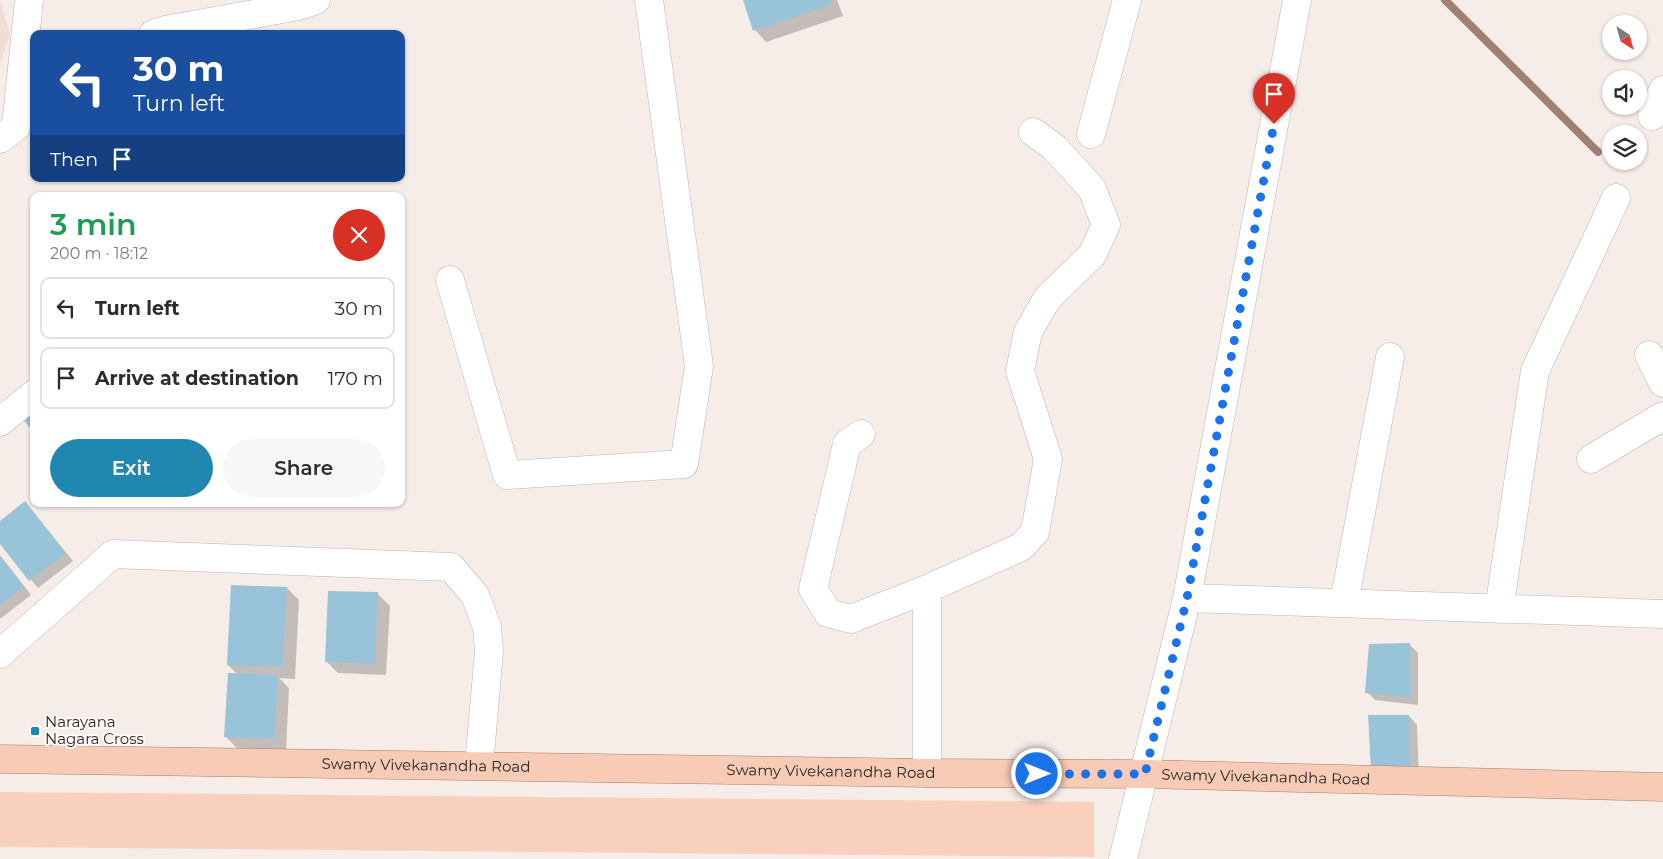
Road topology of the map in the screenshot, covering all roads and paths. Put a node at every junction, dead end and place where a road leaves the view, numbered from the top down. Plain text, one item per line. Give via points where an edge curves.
1 (29, 0) edge
2 (316, 0) edge
3 (649, 0) edge
4 (1127, 0) edge
5 (1297, 0) edge
6 (164, 30) edge
7 (27, 78) edge
8 (1663, 90) edge
9 (1652, 116) dead end
10 (1033, 132) dead end
11 (1092, 134) dead end
12 (0, 140) edge
13 (1616, 198) dead end
14 (450, 280) dead end
15 (1649, 356) dead end
16 (1390, 357) dead end
17 (1663, 383) edge
18 (30, 397) edge
19 (1663, 416) edge
20 (0, 422) edge
21 (861, 434) dead end
22 (1591, 459) dead end
23 (927, 589) junction
24 (1187, 598) junction
25 (1344, 603) junction
26 (1499, 609) junction
27 (1663, 614) edge
28 (0, 654) edge
29 (0, 758) edge
30 (478, 766) junction
31 (927, 773) junction
32 (1145, 774) junction
33 (1663, 787) edge
34 (1122, 859) edge

1 - 7 street
2 - 6 street via 299,6
3 - 14 street via 699,366 684,464 507,475
4 - 11 street
5 - 24 street
7 - 12 street via 16,127
8 - 9 street
10 - 23 street via 1055,148 1092,189 1106,224 1092,255 1047,299 1028,332 1020,371 1048,459 1035,532 1021,547
13 - 26 street via 1535,371
15 - 17 street
16 - 25 street
18 - 20 street
19 - 22 street
21 - 23 street via 847,444 813,589 828,613 851,619
23 - 31 street
24 - 25 street
24 - 32 street
25 - 26 street
26 - 27 street
28 - 30 street via 113,554 451,567 475,595 487,627 488,651
29 - 30 main road, Swamy Vivekanandha Road
30 - 31 main road, Swamy Vivekanandha Road
31 - 32 main road, Swamy Vivekanandha Road
32 - 33 main road, Swamy Vivekanandha Road
32 - 34 street

